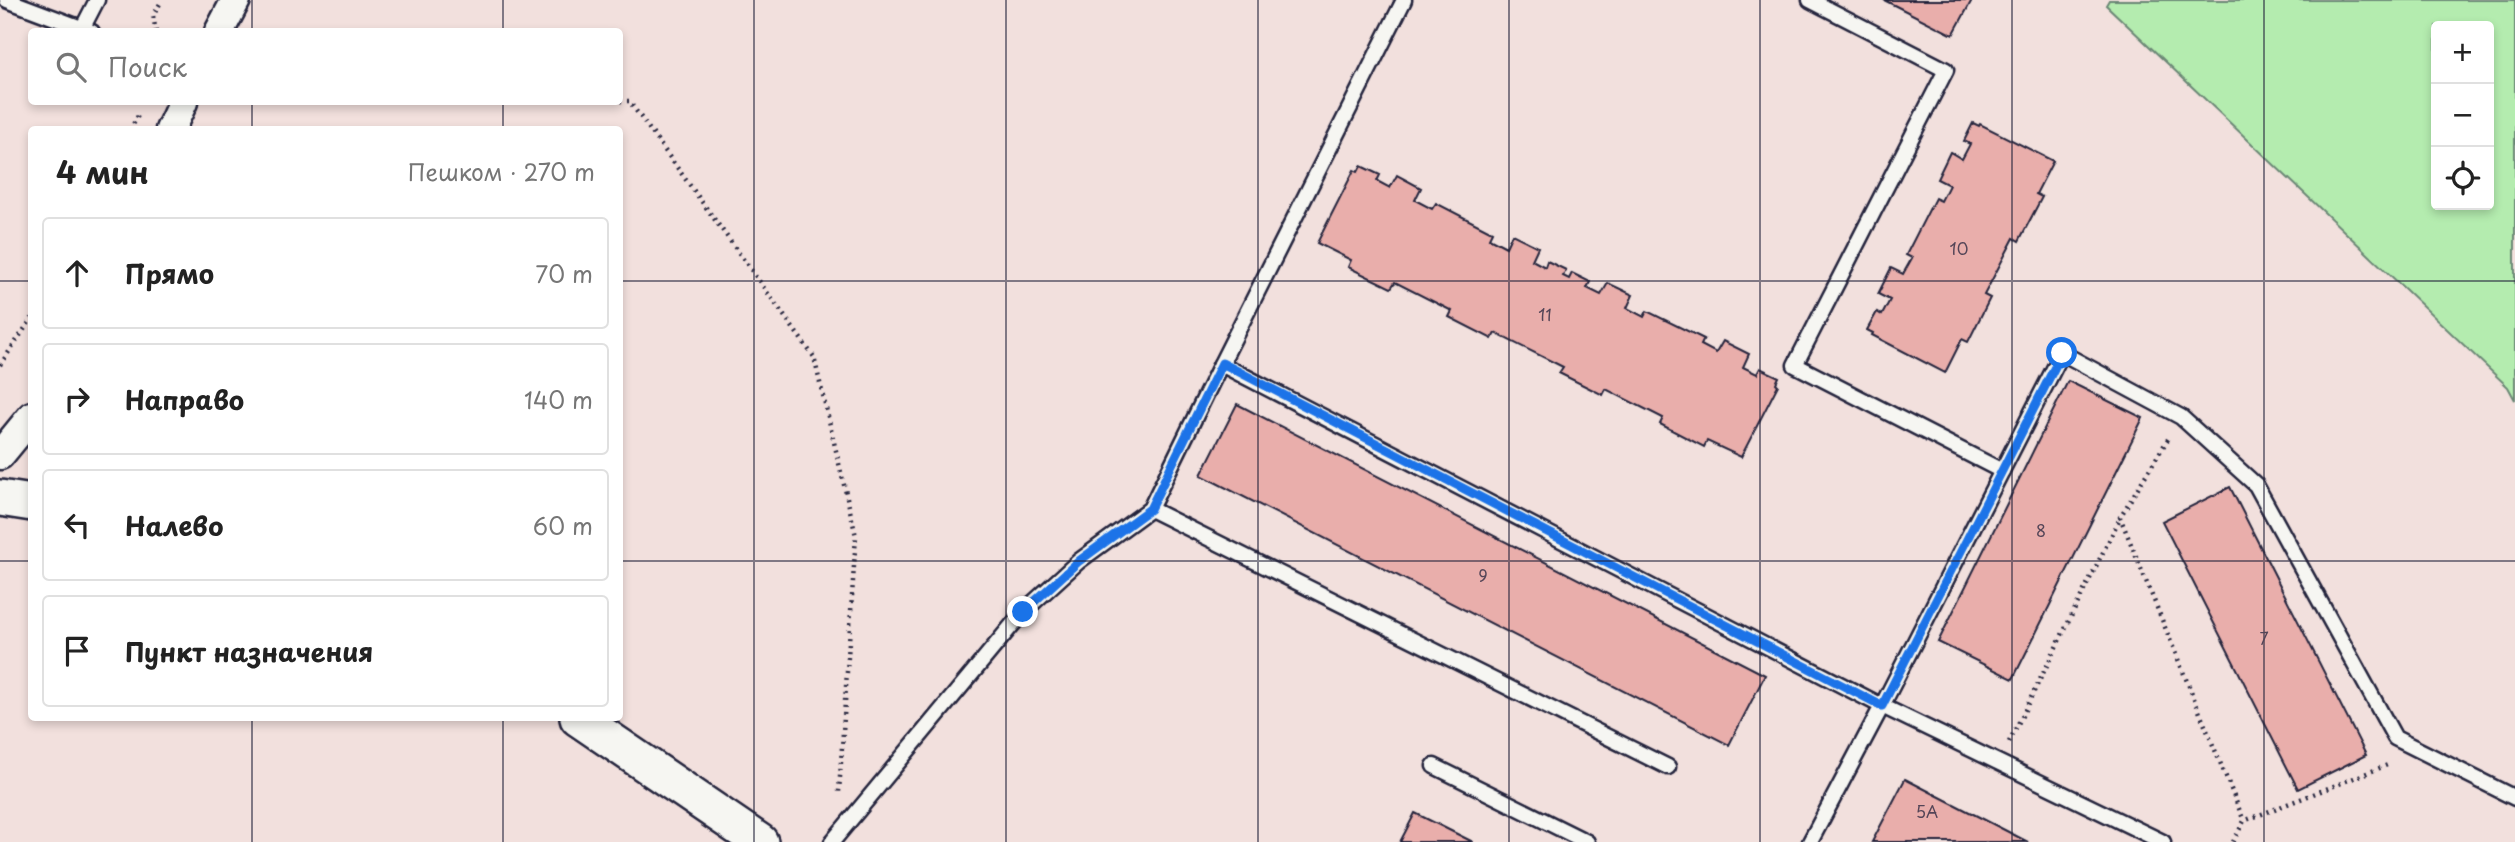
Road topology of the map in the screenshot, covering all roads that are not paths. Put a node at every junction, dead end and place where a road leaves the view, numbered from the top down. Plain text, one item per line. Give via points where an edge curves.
1 (7, 0) edge
2 (97, 0) edge
3 (236, 0) edge
4 (1404, 0) edge
5 (1810, 0) edge
6 (85, 28) edge
7 (88, 28) edge
8 (221, 28) edge
9 (182, 105) edge
10 (172, 126) edge
11 (1222, 363) junction
12 (28, 421) edge
13 (0, 455) edge
14 (2001, 471) junction
15 (0, 498) edge
16 (28, 502) edge
17 (1150, 509) junction
18 (1882, 706) junction
19 (582, 721) edge
20 (1434, 766) dead end
21 (1668, 767) dead end
22 (2515, 798) edge
23 (760, 842) edge
24 (832, 842) edge
25 (1587, 842) edge
26 (1810, 842) edge
27 (2163, 842) edge

1 - 6 lane
2 - 7 lane
3 - 8 street
4 - 11 lane
5 - 14 lane via 1946,70 1795,365
9 - 10 street
11 - 17 lane
11 - 18 lane
12 - 13 street
14 - 18 lane
14 - 22 lane via 2062,353 2181,417 2256,485 2395,737
15 - 16 street
17 - 21 lane
17 - 24 lane via 1079,561 1023,612
18 - 26 lane
18 - 27 lane
19 - 23 street
20 - 25 lane

